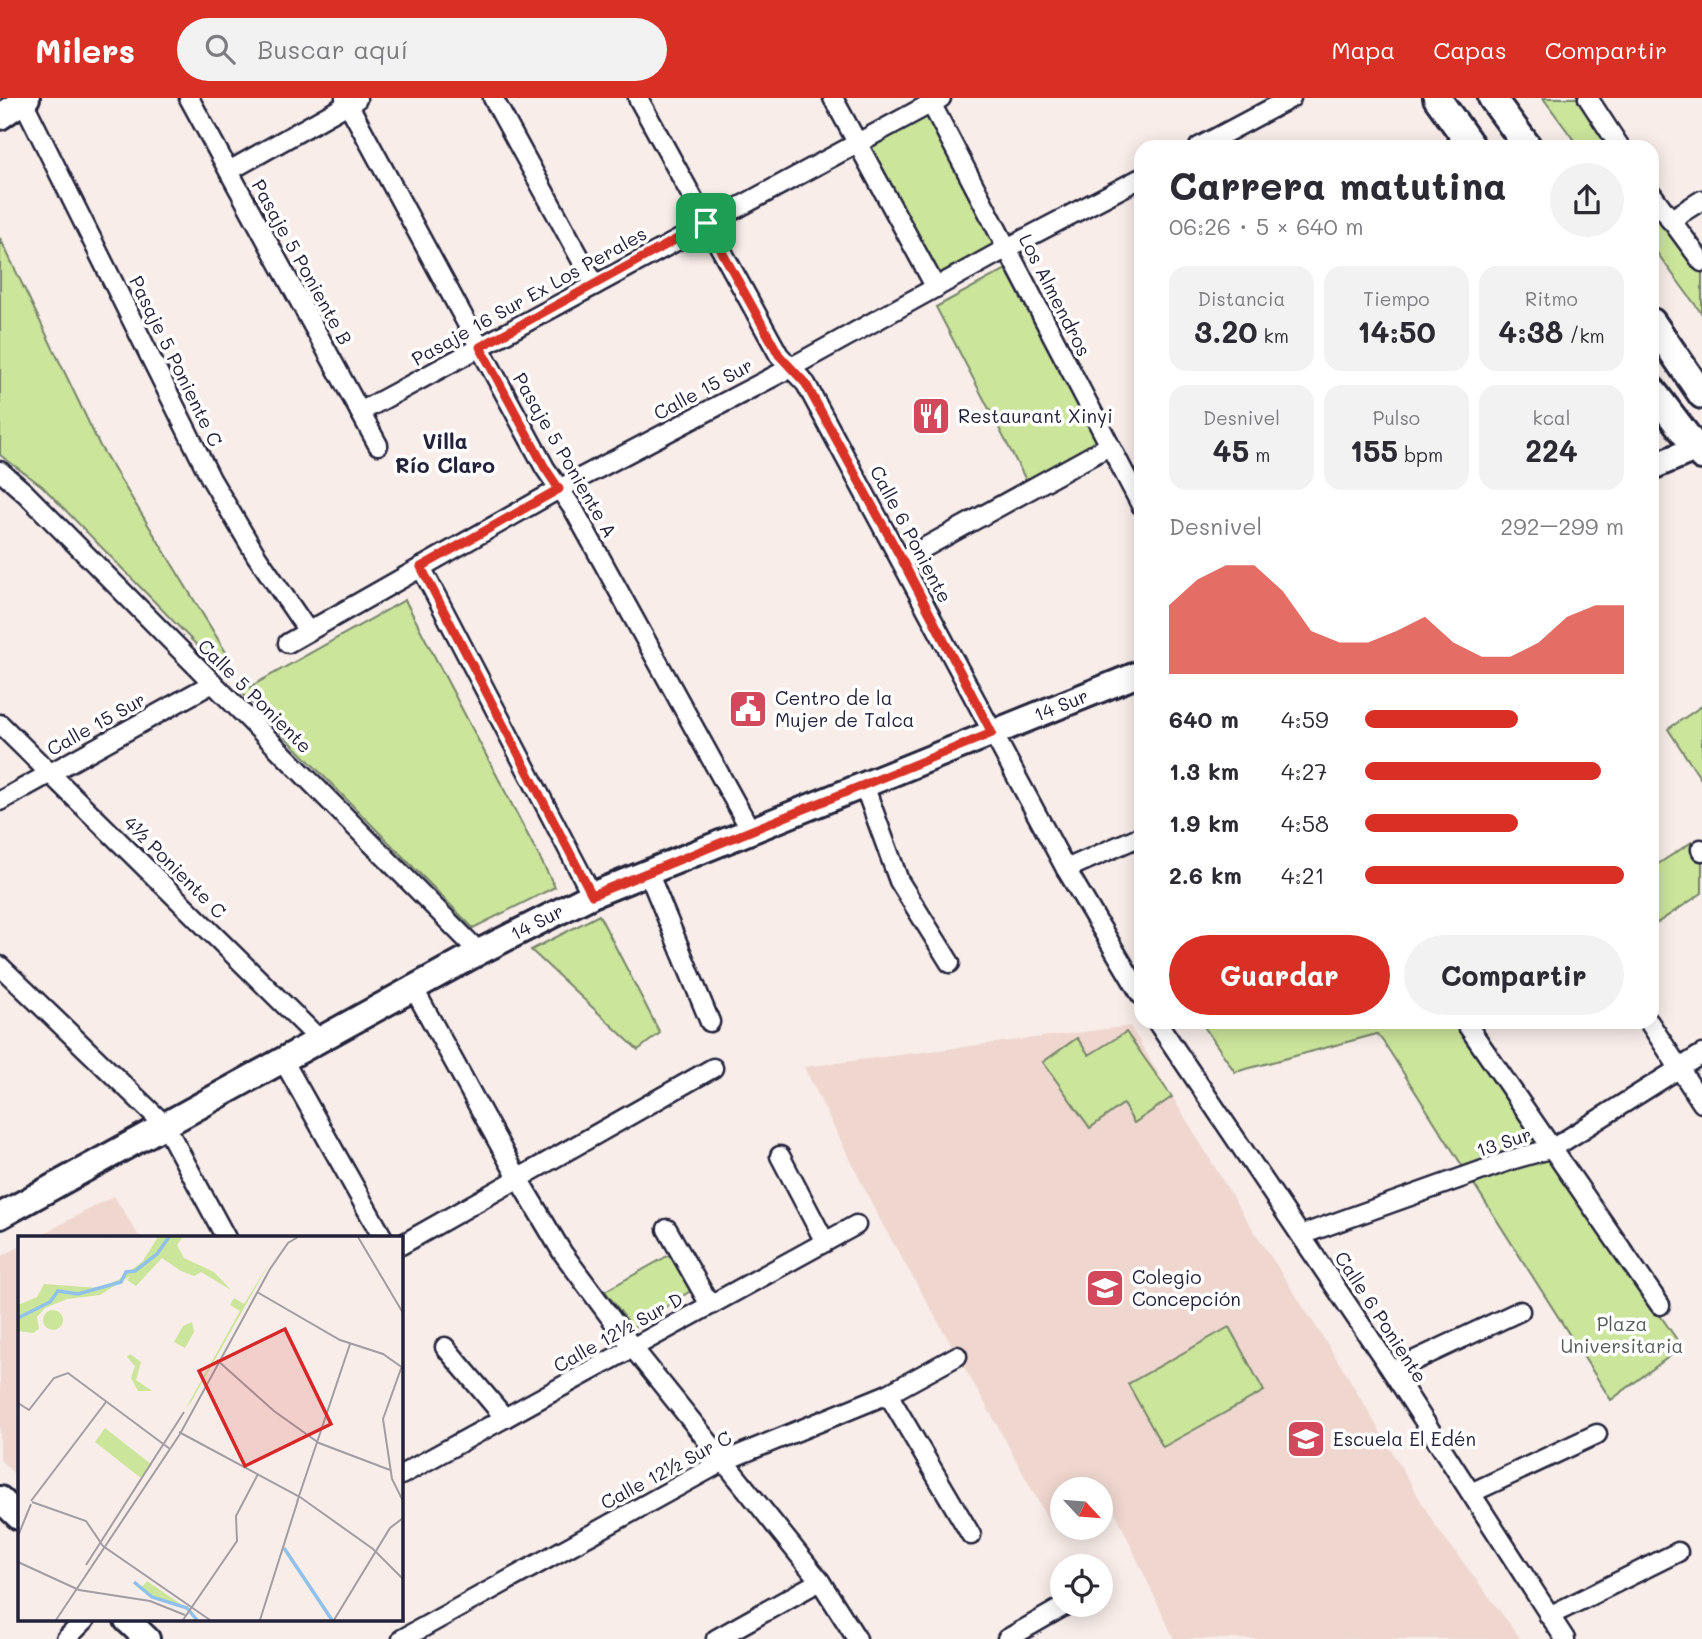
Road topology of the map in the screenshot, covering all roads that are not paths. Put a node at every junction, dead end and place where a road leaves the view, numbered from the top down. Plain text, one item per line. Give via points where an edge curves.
1 (189, 98) edge
2 (493, 98) edge
3 (638, 98) edge
4 (833, 98) edge
5 (1291, 98) edge
6 (1437, 98) edge
7 (1492, 98) edge
8 (1588, 98) edge
9 (25, 99) edge
10 (351, 100) edge
11 (936, 101) edge
12 (0, 117) edge
13 (1212, 140) edge
14 (1467, 140) edge
15 (1523, 140) edge
16 (1615, 140) edge
17 (858, 143) junction
18 (229, 171) junction
19 (1134, 182) edge
20 (1702, 200) edge
21 (1659, 204) edge
22 (1670, 219) junction
23 (706, 223) junction
24 (1007, 248) junction
25 (1702, 262) edge
26 (595, 285) junction
27 (936, 288) junction
28 (1659, 332) edge
29 (480, 347) junction
30 (790, 368) junction
31 (1702, 396) edge
32 (1659, 399) edge
33 (360, 412) junction
34 (378, 446) dead end
35 (1109, 446) junction
36 (1700, 450) edge
37 (1659, 465) edge
38 (0, 471) edge
39 (559, 489) junction
40 (1134, 492) edge
41 (902, 560) junction
42 (421, 567) junction
43 (308, 631) junction
44 (288, 643) dead end
45 (1134, 676) edge
46 (213, 683) junction
47 (0, 724) edge
48 (992, 733) junction
49 (50, 774) junction
50 (864, 785) junction
51 (0, 801) edge
52 (751, 831) junction
53 (1134, 839) edge
54 (1066, 869) junction
55 (648, 872) junction
56 (592, 895) junction
57 (479, 953) junction
58 (950, 963) dead end
59 (0, 966) edge
60 (1134, 983) edge
61 (414, 989) junction
62 (710, 1022) dead end
63 (1162, 1029) edge
64 (1470, 1029) edge
65 (1654, 1029) edge
66 (320, 1040) junction
67 (1702, 1054) edge
68 (283, 1060) junction
69 (1681, 1068) junction
70 (713, 1069) dead end
71 (1702, 1103) edge
72 (165, 1125) junction
73 (1553, 1148) junction
74 (780, 1156) dead end
75 (519, 1180) junction
76 (0, 1216) edge
77 (856, 1225) dead end
78 (667, 1229) dead end
79 (1301, 1235) junction
80 (225, 1236) edge
81 (382, 1236) edge
82 (825, 1242) junction
83 (402, 1244) edge
84 (1660, 1304) dead end
85 (710, 1305) junction
86 (1520, 1311) dead end
87 (445, 1347) dead end
88 (633, 1348) junction
89 (957, 1356) dead end
90 (1392, 1371) junction
91 (888, 1394) junction
92 (505, 1418) junction
93 (1597, 1434) dead end
94 (724, 1461) junction
95 (402, 1474) edge
96 (1471, 1493) junction
97 (0, 1499) edge
98 (18, 1516) edge
99 (971, 1535) dead end
100 (1678, 1552) dead end
101 (820, 1581) junction
102 (1050, 1614) edge
103 (1549, 1616) junction
104 (83, 1622) edge
105 (66, 1639) edge
106 (402, 1639) edge
107 (716, 1639) edge
108 (857, 1639) edge
109 (1007, 1639) edge
110 (1565, 1639) edge

1 - 18 street, Pasaje 5 Poniente B
2 - 26 street
3 - 23 street, Calle 6 Poniente
4 - 17 street
5 - 13 street
6 - 14 main road
7 - 15 main road
8 - 16 street
9 - 12 street
9 - 43 street, Pasaje 5 Poniente C via 211,479
10 - 18 street
10 - 29 street, Pasaje 5 Poniente A
11 - 17 street, Pasaje 16 Sur Ex Los Perales
11 - 24 street, Los Almendros
17 - 23 street, Pasaje 16 Sur Ex Los Perales
17 - 27 street
18 - 33 street, Pasaje 5 Poniente B
19 - 24 street, Calle 15 Sur
20 - 22 street
21 - 22 street
22 - 25 street
23 - 26 street, Pasaje 16 Sur Ex Los Perales
23 - 30 street, Calle 6 Poniente
24 - 27 street, Calle 15 Sur
24 - 35 street, Los Almendros
26 - 29 street, Pasaje 16 Sur Ex Los Perales
27 - 30 street, Calle 15 Sur
28 - 31 main road
29 - 33 street, Pasaje 16 Sur Ex Los Perales
29 - 39 street, Pasaje 5 Poniente A
30 - 39 street, Calle 15 Sur
30 - 41 street, Calle 6 Poniente via 806,384
32 - 36 main road
33 - 34 street, Pasaje 5 Poniente B
35 - 40 street, Los Almendros
35 - 41 street
36 - 37 street
38 - 46 street, Calle 5 Poniente
39 - 42 street, Calle 15 Sur
39 - 52 street, Pasaje 5 Poniente A
41 - 48 street, Calle 6 Poniente
42 - 43 street, Calle 15 Sur
42 - 56 street
43 - 44 street, Calle 15 Sur
45 - 48 street, 14 Sur
46 - 49 street, Calle 15 Sur
46 - 57 street, Calle 5 Poniente
47 - 49 street, 4½ Poniente C
48 - 50 street, 14 Sur
48 - 54 street, Calle 6 Poniente
49 - 51 street, Calle 15 Sur
49 - 66 street, 4½ Poniente C
50 - 52 street, 14 Sur
50 - 58 street via 899,881
52 - 55 street, 14 Sur
53 - 54 street
54 - 60 street, Calle 6 Poniente
55 - 56 street, 14 Sur
55 - 62 street
56 - 57 street, 14 Sur
57 - 61 street, 14 Sur
59 - 72 street
61 - 66 street, 14 Sur
61 - 75 street
63 - 79 street, Calle 6 Poniente
64 - 73 street
65 - 69 street
66 - 68 street, 14 Sur
67 - 69 street, 13 Sur
68 - 72 street, 14 Sur
68 - 81 street
69 - 71 street
69 - 73 street, 13 Sur
70 - 75 street
72 - 76 street, 14 Sur
72 - 80 street
73 - 79 street, 13 Sur
73 - 84 street
74 - 82 street
75 - 83 street
75 - 88 street via 562,1252
77 - 82 street, Calle 12½ Sur D
78 - 85 street
79 - 90 street, Calle 6 Poniente
82 - 85 street, Calle 12½ Sur D
85 - 88 street, Calle 12½ Sur D
86 - 90 street
87 - 92 street
88 - 92 street, Calle 12½ Sur D
88 - 94 street
89 - 91 street, Calle 12½ Sur C
90 - 96 street, Calle 6 Poniente
91 - 94 street, Calle 12½ Sur C
91 - 99 street
92 - 95 street, Calle 12½ Sur D
93 - 96 street
94 - 101 street
94 - 106 street, Calle 12½ Sur C
96 - 103 street, Calle 6 Poniente
97 - 98 street
100 - 103 street
101 - 107 street
101 - 108 street
102 - 109 street
103 - 110 street, Calle 6 Poniente
104 - 105 street

